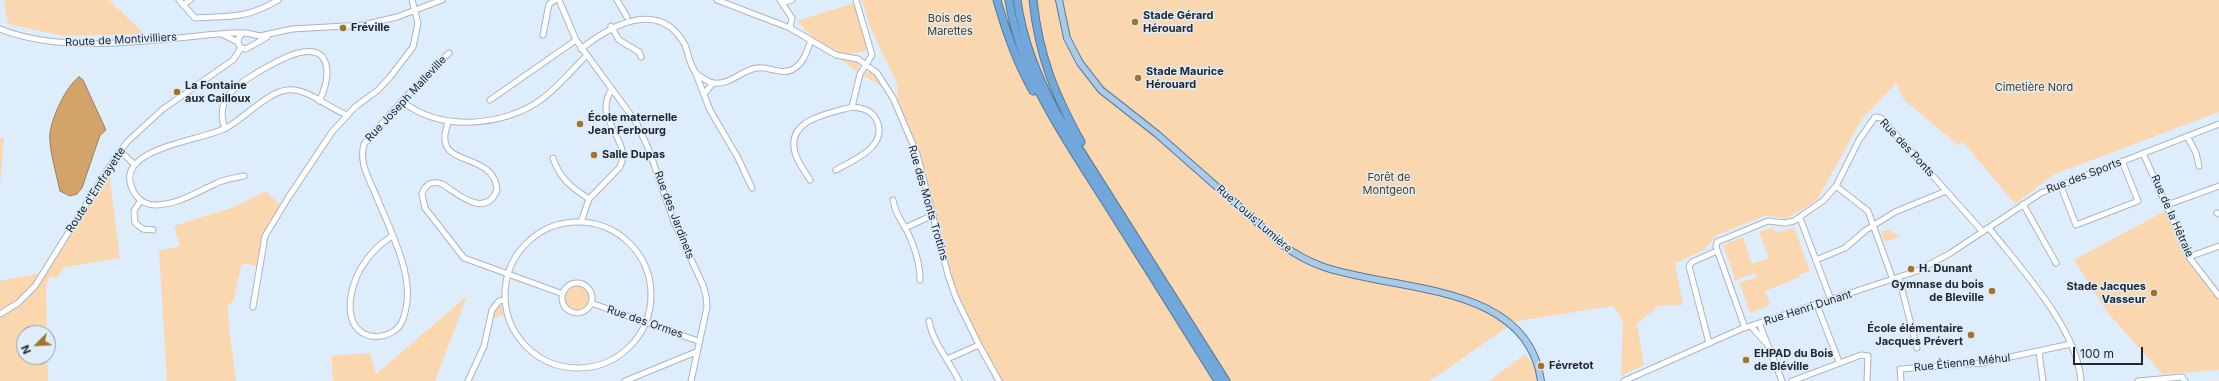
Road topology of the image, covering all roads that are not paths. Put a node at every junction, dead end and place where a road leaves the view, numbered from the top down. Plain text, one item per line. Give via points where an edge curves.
1 (179, 0) edge
2 (190, 0) edge
3 (278, 0) edge
4 (412, 0) edge
5 (442, 0) edge
6 (555, 0) edge
7 (559, 0) edge
8 (617, 0) edge
9 (717, 0) edge
10 (792, 0) edge
11 (856, 0) edge
12 (997, 0) edge
13 (1010, 0) edge
14 (1017, 0) edge
15 (1033, 0) edge
16 (1059, 0) edge
17 (781, 2) edge
18 (183, 5) junction
19 (416, 10) junction
20 (638, 14) dead end
21 (664, 16) dead end
22 (627, 17) junction
23 (611, 26) junction
24 (790, 28) junction
25 (0, 29) edge
26 (279, 32) junction
27 (219, 34) junction
28 (242, 34) junction
29 (252, 35) junction
30 (543, 35) dead end
31 (576, 40) junction
32 (810, 40) junction
33 (238, 42) junction
34 (254, 43) junction
35 (242, 48) junction
36 (581, 49) junction
37 (449, 53) dead end
38 (586, 56) junction
39 (641, 57) dead end
40 (866, 65) junction
41 (696, 74) junction
42 (713, 83) junction
43 (612, 89) junction
44 (704, 94) junction
45 (490, 100) dead end
46 (319, 101) junction
47 (402, 101) junction
48 (852, 107) junction
49 (346, 115) junction
50 (448, 122) junction
51 (2219, 124) edge
52 (225, 129) junction
53 (2187, 136) junction
54 (120, 151) junction
55 (2143, 153) junction
56 (553, 158) dead end
57 (2122, 161) junction
58 (135, 165) junction
59 (2199, 166) dead end
60 (836, 170) dead end
61 (244, 176) dead end
62 (810, 180) dead end
63 (1093, 182) junction
64 (2060, 184) junction
65 (1836, 186) junction
66 (2219, 186) edge
67 (752, 188) dead end
68 (1946, 191) junction
69 (590, 199) junction
70 (141, 200) junction
71 (893, 200) dead end
72 (2023, 204) junction
73 (2167, 205) junction
74 (933, 215) junction
75 (1800, 218) junction
76 (581, 222) junction
77 (1127, 222) junction
78 (1874, 226) junction
79 (906, 228) junction
80 (1989, 228) junction
81 (153, 230) dead end
82 (1983, 232) junction
83 (392, 236) junction
84 (2219, 246) edge
85 (1717, 251) junction
86 (2189, 257) junction
87 (1816, 260) junction
88 (2056, 263) dead end
89 (508, 274) junction
90 (1899, 278) junction
91 (920, 280) dead end
92 (1893, 280) junction
93 (563, 294) junction
94 (2219, 296) edge
95 (505, 300) junction
96 (1831, 300) junction
97 (591, 303) junction
98 (1817, 304) junction
99 (253, 307) dead end
100 (0, 314) edge
101 (646, 321) junction
102 (929, 321) dead end
103 (1759, 323) junction
104 (1751, 326) junction
105 (1745, 328) junction
106 (698, 341) junction
107 (1709, 343) junction
108 (1767, 344) junction
109 (2071, 344) junction
110 (978, 345) junction
111 (1918, 348) dead end
112 (696, 352) junction
113 (2039, 352) junction
114 (947, 359) junction
115 (1839, 362) junction
116 (468, 381) edge
117 (624, 381) edge
118 (691, 381) edge
119 (959, 381) edge
120 (998, 381) edge
121 (1218, 381) edge
122 (1226, 381) edge
123 (1541, 381) edge
124 (1624, 381) edge
125 (1782, 381) edge
126 (1792, 381) edge
127 (1868, 381) edge
128 (1901, 381) edge
129 (2042, 381) edge
130 (2081, 381) edge
131 (2138, 381) edge
132 (2185, 381) edge

1 - 18 street
2 - 18 street
3 - 18 street via 259,11 243,16 195,18
4 - 19 street
5 - 19 street
6 - 30 street via 549,4
7 - 31 street, Rue des Jardinets
8 - 22 street
9 - 24 street, Rue des Monts Trottins
10 - 17 street
11 - 40 street via 872,52
12 - 63 highway via 1007,37 1019,67 1047,116
13 - 63 highway via 1016,33 1032,80
14 - 77 highway via 1035,72 1056,112
15 - 77 highway via 1036,29 1047,72 1062,108
16 - 123 main road, Rue Louis Lumière via 1067,38 1095,83 1284,246 1303,258 1327,268 1455,296 1488,308 1514,328 1524,340 1537,364
17 - 24 street via 792,18
19 - 26 street via 364,25
19 - 49 street via 418,23 407,57 378,90
20 - 22 street
21 - 41 street via 679,30
22 - 23 street
23 - 36 street
23 - 39 street via 620,40 639,52
24 - 32 street, Rue des Monts Trottins
25 - 27 street, Route de Montivilliers via 43,41 88,43
26 - 29 street
26 - 34 street
27 - 28 street, Route de Montivilliers
27 - 33 street, Route de Montivilliers
28 - 29 street
28 - 33 street
29 - 34 street
31 - 36 street, Rue des Jardinets
31 - 45 street
32 - 40 street, Rue des Monts Trottins via 836,55 852,57
32 - 42 street via 805,56 794,69 779,72 756,68 725,82
33 - 35 street
34 - 35 street via 248,49
35 - 54 street, Route d'Emfrayette via 228,63 163,109 135,133
36 - 38 street, Rue des Jardinets
37 - 47 street, Rue Joseph Malleville
38 - 43 street, Rue des Jardinets
38 - 50 street via 552,91 529,106 494,119
40 - 48 street via 860,74
40 - 74 street, Rue des Monts Trottins via 877,73 893,98 917,154
41 - 42 street
41 - 44 street
42 - 44 street
43 - 69 street via 608,96 606,113 623,150 623,161
43 - 106 street, Rue des Jardinets via 636,122 649,150 674,222 706,296 707,307
44 - 67 street via 718,126 738,158
46 - 49 street
46 - 52 street via 297,90 282,91
46 - 52 street via 328,79 322,58 310,52 291,55 249,78 228,95 221,119
47 - 50 street via 423,113
47 - 83 street, Rue Joseph Malleville via 369,137 362,151 363,164
48 - 60 street via 863,108 876,119 878,138 867,152
48 - 62 street via 812,119 802,125 796,133 796,157
49 - 99 street via 319,150 265,236
50 - 89 street via 445,140 448,149 487,170 494,178 497,190 492,198 475,202 466,201 441,184 432,183 422,194 425,208 464,258
51 - 53 street, Rue des Sports
52 - 58 street via 162,147 152,151
53 - 55 street, Rue des Sports
53 - 59 street via 2196,153
54 - 58 street
54 - 100 street, Route d'Emfrayette via 35,286 18,303
55 - 57 street, Rue des Sports
55 - 73 street, Rue de la Hêtraie
56 - 69 street via 557,170 569,186
57 - 64 street, Rue des Sports
57 - 64 street via 2138,201 2076,225
58 - 70 street via 131,184
61 - 70 street via 216,183 177,202 154,205
63 - 121 highway
64 - 72 street, Rue des Sports
65 - 68 street, Rue des Ponts via 1862,135 1872,119 1878,116
65 - 75 street, Rue des Ponts via 1824,200
65 - 78 street via 1868,211
66 - 73 street
68 - 78 street via 1900,210
68 - 82 street, Rue des Ponts
69 - 76 street
70 - 81 street via 134,211 135,223 143,229
71 - 79 street via 895,211
72 - 80 street, Rue des Sports
72 - 88 street
73 - 86 street, Rue de la Hêtraie
74 - 79 street
74 - 110 street, Rue des Monts Trottins via 948,275
75 - 85 street, Rue des Ponts via 1784,223 1768,221 1722,239 1716,244
75 - 87 street
76 - 89 street via 544,230 528,241 516,256
76 - 101 street via 612,231 633,247 643,264 649,282 650,302
77 - 122 highway
78 - 87 street via 1845,248
78 - 92 street
79 - 91 street via 920,268
80 - 82 street, Rue Henri Dunant
80 - 109 street via 2055,315
82 - 90 street, Rue Henri Dunant via 1944,257
83 - 83 street, Rue Joseph Malleville via 374,250 360,269 350,301 354,324 359,330 372,336 389,334 395,330 402,323 408,301 406,278
84 - 86 street
85 - 105 street
85 - 107 street via 1692,262 1689,266
86 - 94 street, Rue de la Hêtraie
87 - 96 street
89 - 93 street
89 - 95 street
90 - 92 street, Rue Henri Dunant
90 - 111 street
92 - 96 street, Rue Henri Dunant
93 - 97 street via 572,284 582,284 590,291
93 - 97 street via 562,302 565,308 574,313 584,312
95 - 101 street via 514,332 524,345 537,356 567,368 594,366 615,358 635,340
95 - 116 street via 499,302 492,310 484,346
96 - 98 street, Rue Henri Dunant
97 - 101 street, Rue des Ormes
98 - 103 street, Rue Henri Dunant
98 - 115 street
101 - 106 street, Rue des Ormes
102 - 114 street via 932,335
103 - 104 street, Rue Henri Dunant
103 - 108 street
104 - 105 street, Rue Henri Dunant
104 - 108 street
105 - 107 street, Rue Henri Dunant
106 - 112 street, Rue des Jardinets
107 - 124 street, Rue Henri Dunant
108 - 125 street
109 - 113 street, Rue Étienne Méhul
109 - 130 street
110 - 114 street
110 - 120 street, Rue des Monts Trottins
112 - 117 street
112 - 118 street, Rue des Jardinets
113 - 128 street, Rue Étienne Méhul via 1982,363 1900,369
113 - 129 street
114 - 119 street
115 - 126 street
115 - 127 street via 1856,355 1868,356
131 - 132 street via 2182,377

